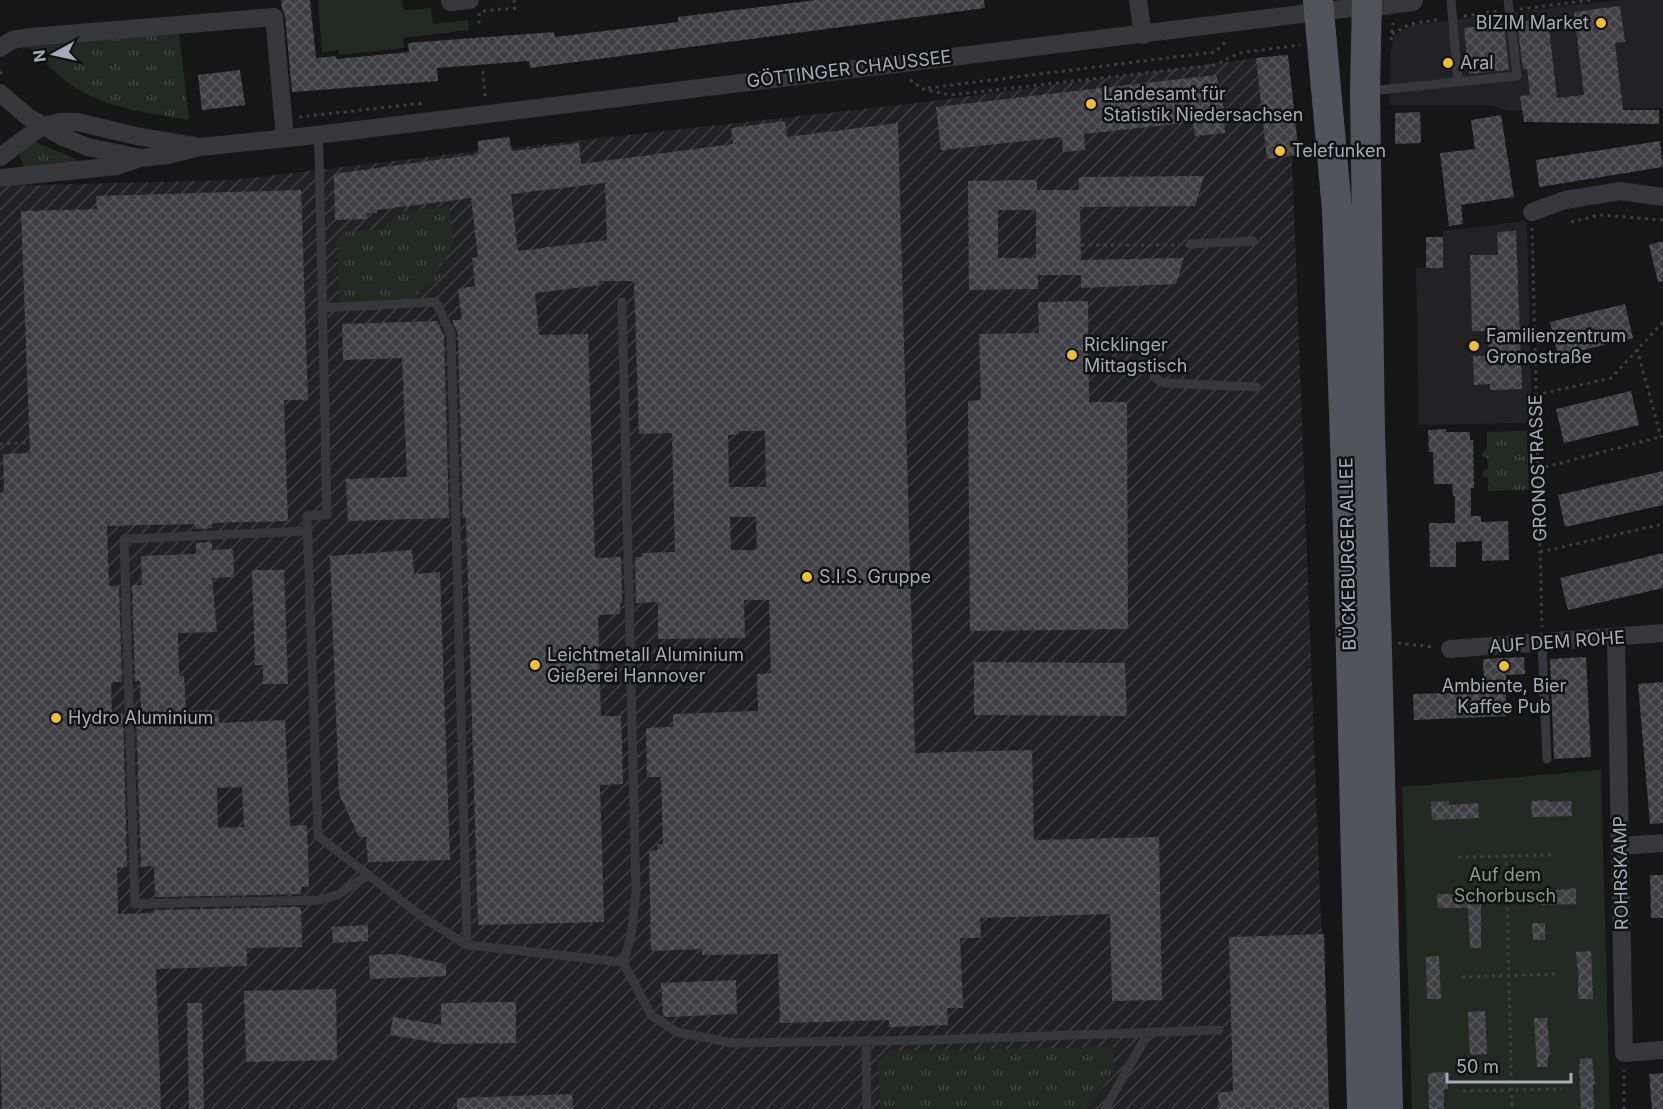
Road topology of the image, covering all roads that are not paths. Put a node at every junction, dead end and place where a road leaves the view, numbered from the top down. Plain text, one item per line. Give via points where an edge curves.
1 (450, 0) edge
2 (1138, 0) edge
3 (1412, 0) edge
4 (1451, 0) edge
5 (1508, 0) edge
6 (1367, 3) edge
7 (474, 6) edge
8 (1318, 6) edge
9 (1143, 34) junction
10 (0, 48) edge
11 (1458, 82) junction
12 (1365, 92) junction
13 (0, 93) edge
14 (42, 126) junction
15 (316, 135) junction
16 (285, 138) junction
17 (200, 147) junction
18 (0, 157) edge
19 (141, 158) junction
20 (0, 178) edge
21 (1663, 197) edge
22 (1532, 212) road end
23 (1253, 241) dead end
24 (1190, 244) dead end
25 (622, 302) dead end
26 (322, 308) junction
27 (1154, 376) dead end
28 (1256, 387) dead end
29 (308, 531) junction
30 (1663, 633) edge
31 (1616, 638) junction
32 (1542, 643) junction
33 (1450, 649) road end
34 (1547, 759) dead end
35 (1663, 843) edge
36 (1621, 846) junction
37 (368, 875) junction
38 (467, 945) junction
39 (623, 962) junction
40 (1219, 1030) dead end
41 (1148, 1033) junction
42 (866, 1041) junction
43 (1663, 1050) edge
44 (867, 1109) edge
45 (1104, 1109) edge
46 (1362, 1109) edge
47 (1388, 1109) edge

1 - 7 street
2 - 9 street
3 - 6 street, GÖTTINGER CHAUSSEE
4 - 11 lane
5 - 11 lane via 1517,76
6 - 8 street, GÖTTINGER CHAUSSEE
6 - 12 main road, BÜCKEBURGER ALLEE
8 - 9 street, GÖTTINGER CHAUSSEE
8 - 46 main road, BÜCKEBURGER ALLEE via 1337,210
9 - 15 street, GÖTTINGER CHAUSSEE
10 - 16 street via 12,40 31,37 274,17
11 - 12 lane
12 - 47 main road, BÜCKEBURGER ALLEE
13 - 14 street
14 - 17 street, GÖTTINGER CHAUSSEE via 78,122
14 - 18 street
14 - 19 street, GÖTTINGER CHAUSSEE via 88,147
15 - 16 street, GÖTTINGER CHAUSSEE
15 - 26 lane
16 - 17 street, GÖTTINGER CHAUSSEE
17 - 19 street, GÖTTINGER CHAUSSEE
19 - 20 street, GÖTTINGER CHAUSSEE via 117,166
21 - 22 street via 1620,191 1565,200
23 - 24 lane
25 - 39 lane via 636,892 631,937
26 - 29 lane via 327,515 307,516
26 - 38 lane via 436,302 451,334
27 - 28 lane via 1165,383
29 - 37 lane via 318,836
29 - 37 lane via 124,539 135,904 319,900 337,895
30 - 31 street, AUF DEM ROHE
31 - 32 street, AUF DEM ROHE
31 - 36 street, ROHRSKAMP
32 - 33 street, AUF DEM ROHE
32 - 34 lane
35 - 36 street
36 - 43 street, ROHRSKAMP via 1624,1053
37 - 38 lane via 425,919
38 - 39 lane
39 - 42 lane via 651,1016 677,1032 732,1043
40 - 41 lane
41 - 42 lane
41 - 45 lane
42 - 44 lane

